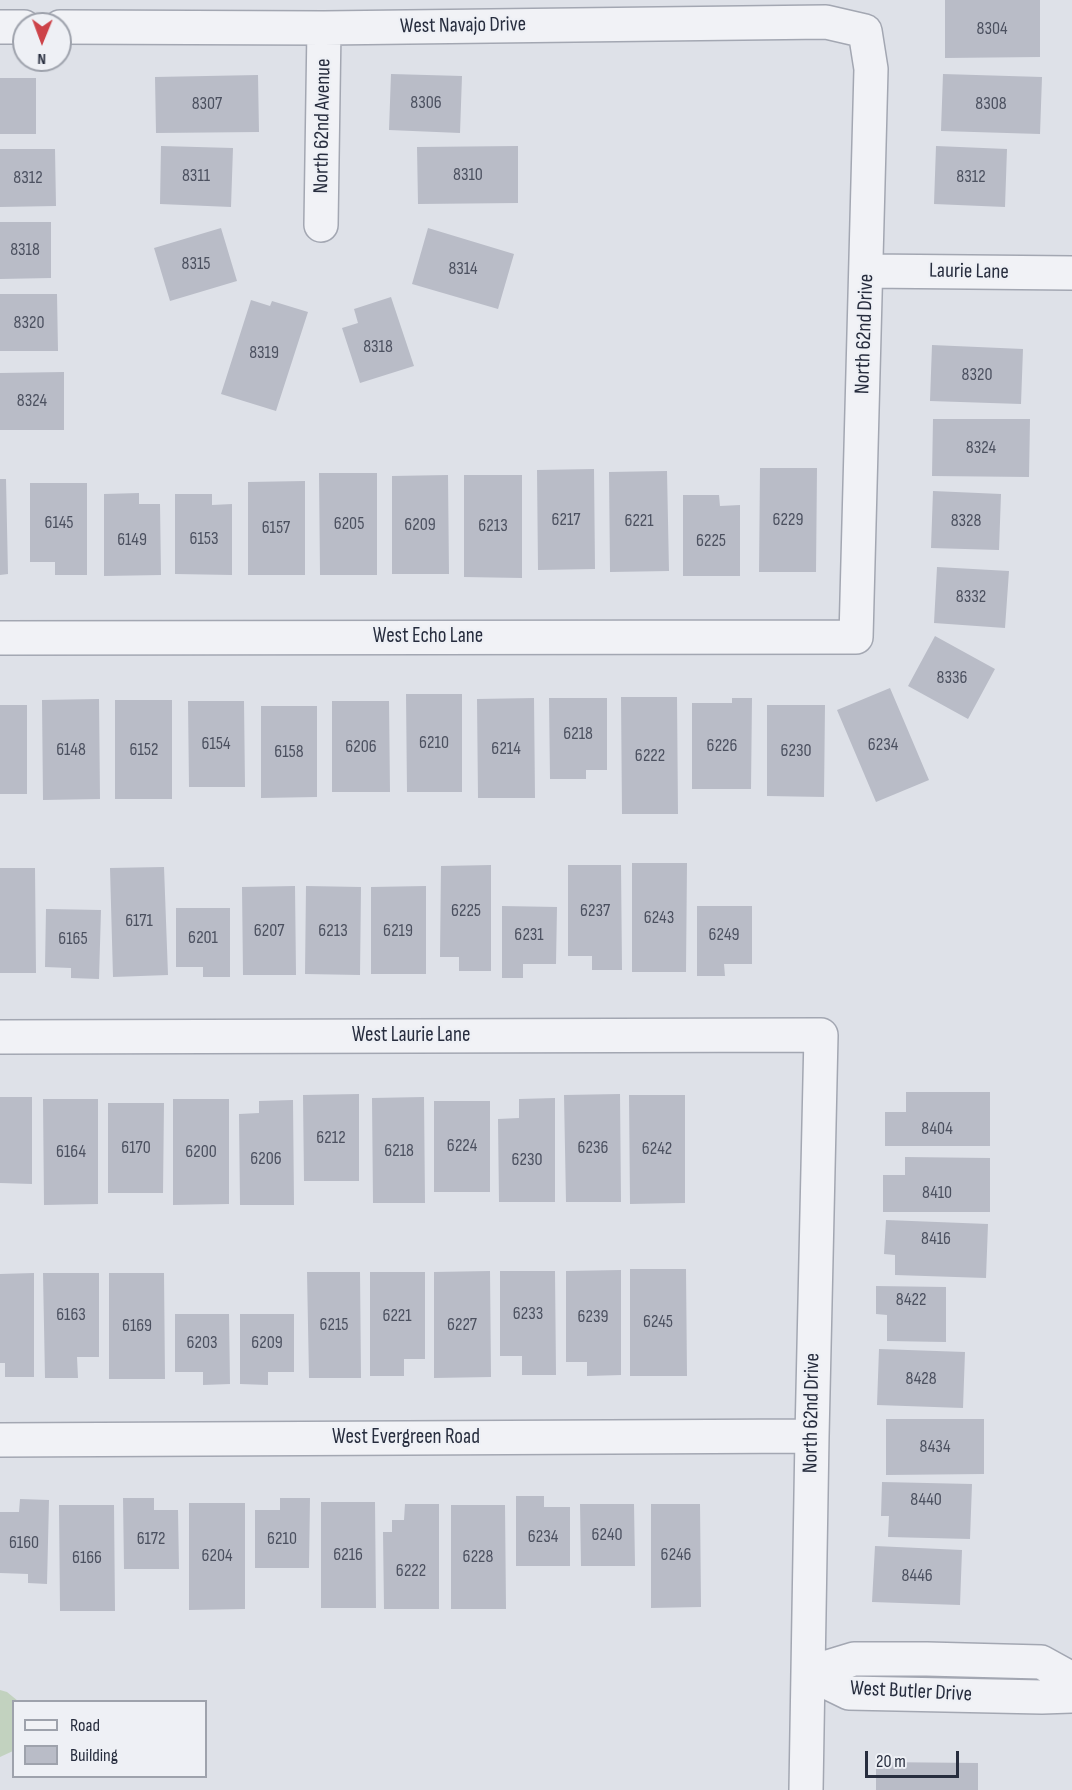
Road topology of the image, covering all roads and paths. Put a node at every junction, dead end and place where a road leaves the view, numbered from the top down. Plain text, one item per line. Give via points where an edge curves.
1 (72, 27) edge
2 (324, 28) junction
3 (865, 31) joint
4 (321, 225) dead end
5 (867, 271) junction
6 (1072, 273) edge
7 (856, 637) joint
8 (0, 638) edge
9 (821, 1035) joint
10 (0, 1037) edge
11 (812, 1436) junction
12 (0, 1440) edge
13 (969, 1660) junction
14 (808, 1673) junction
15 (1072, 1679) edge
16 (967, 1695) junction
17 (1072, 1696) edge
18 (806, 1790) edge

1 - 2 street, West Navajo Drive
2 - 3 street, West Navajo Drive via 826,22
2 - 4 street, North 62nd Avenue
3 - 5 street, North 62nd Drive via 871,69
5 - 6 street, Laurie Lane
5 - 7 street, North 62nd Drive
7 - 8 street, West Echo Lane
9 - 10 street, West Laurie Lane
9 - 11 street, North 62nd Drive
11 - 12 street, West Evergreen Road
11 - 14 street, North 62nd Drive
13 - 14 street, West Butler Drive via 854,1659
13 - 15 street, West Butler Drive via 1041,1662
13 - 16 street
14 - 16 street, West Butler Drive via 849,1694
14 - 18 street, North 62nd Drive
16 - 17 street, West Butler Drive

